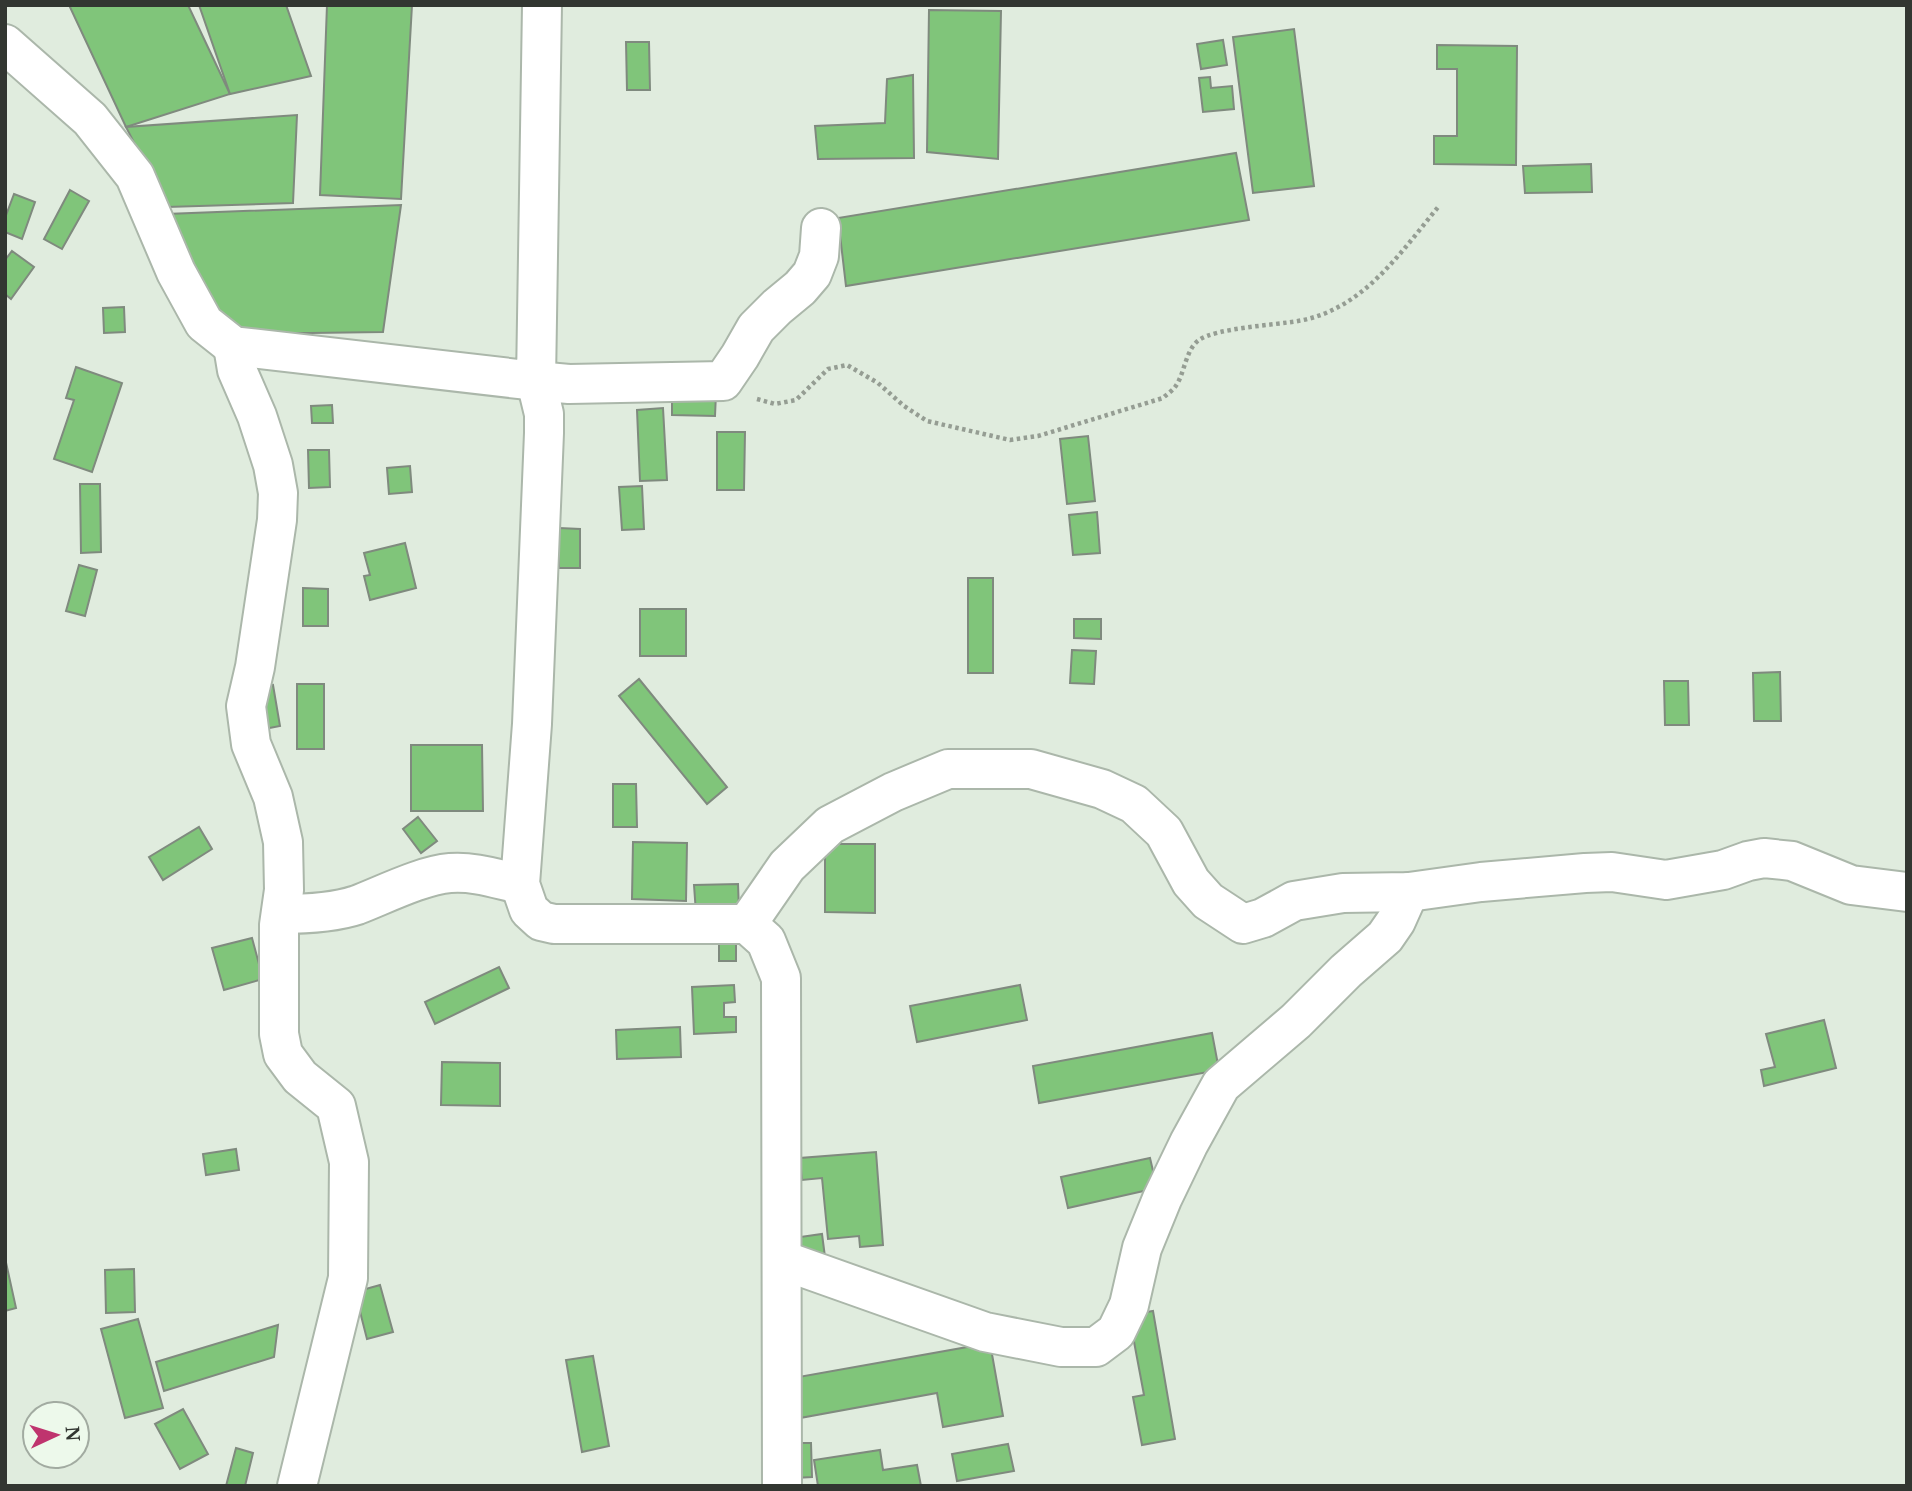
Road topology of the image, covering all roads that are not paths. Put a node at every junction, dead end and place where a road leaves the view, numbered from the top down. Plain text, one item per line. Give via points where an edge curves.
1 (542, 5) edge
2 (5, 44) edge
3 (821, 229) dead end
4 (233, 346) junction
5 (536, 381) junction
6 (520, 884) junction
7 (1409, 892) junction
8 (1907, 892) edge
9 (281, 914) junction
10 (747, 924) junction
11 (782, 1260) junction
12 (297, 1486) edge
13 (782, 1486) edge

1 - 5 street
2 - 4 street via 90,119 135,176 176,272 204,323
3 - 5 street via 812,274 756,328 723,381
4 - 5 street
4 - 9 street via 278,493 256,667 246,706 251,744 273,797 283,842
5 - 6 street via 544,433
6 - 9 street via 446,873 353,906
6 - 10 street via 529,910 541,921 554,924
7 - 8 street via 1585,873 1666,880 1765,858 1792,861 1851,885
7 - 10 street via 1343,893 1294,901 1243,924 1208,901 1191,882 1164,832 1134,804 1102,789 1031,769 948,769 830,825 788,866
7 - 11 street via 1385,937 1220,1085 1157,1211 1142,1248 1129,1305 1116,1332 1096,1347 1061,1347 985,1332
9 - 12 street via 282,1054 300,1077 336,1106 349,1162 348,1278
10 - 11 street via 766,942 781,978
11 - 13 street

